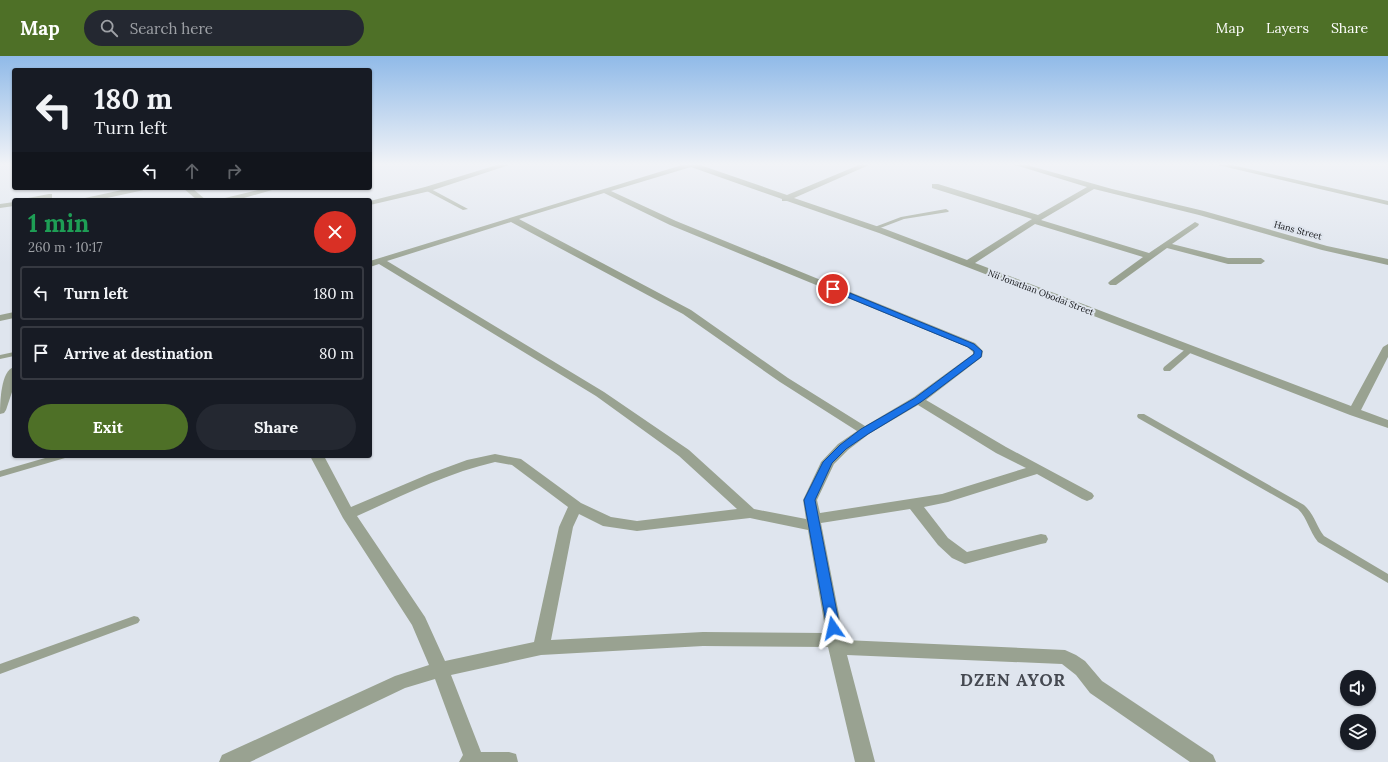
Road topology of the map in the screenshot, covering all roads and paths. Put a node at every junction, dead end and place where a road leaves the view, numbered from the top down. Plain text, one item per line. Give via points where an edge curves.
1 (391, 198) edge
2 (444, 198) edge
3 (586, 198) edge
4 (620, 198) edge
5 (785, 198) edge
6 (972, 198) edge
7 (1073, 198) edge
8 (1143, 198) edge
9 (1366, 198) edge
10 (372, 203) edge
11 (1388, 203) edge
12 (12, 204) edge
13 (0, 206) edge
14 (465, 209) dead end
15 (946, 211) dead end
16 (512, 219) junction
17 (1037, 219) junction
18 (1195, 224) dead end
19 (875, 228) junction
20 (1166, 245) junction
21 (1149, 256) junction
22 (1261, 261) dead end
23 (1388, 262) edge
24 (375, 263) edge
25 (968, 264) junction
26 (1113, 283) dead end
27 (12, 315) edge
28 (0, 318) edge
29 (1388, 347) edge
30 (1191, 349) junction
31 (12, 354) edge
32 (0, 357) edge
33 (1167, 369) dead end
34 (12, 376) edge
35 (918, 400) junction
36 (0, 410) edge
37 (1354, 412) junction
38 (1140, 416) dead end
39 (1388, 424) edge
40 (865, 432) junction
41 (55, 458) edge
42 (318, 458) edge
43 (1039, 469) junction
44 (0, 474) edge
45 (1087, 496) dead end
46 (914, 504) junction
47 (576, 506) junction
48 (750, 512) junction
49 (348, 514) junction
50 (814, 522) junction
51 (1041, 539) dead end
52 (1388, 580) edge
53 (134, 620) dead end
54 (836, 644) junction
55 (541, 648) junction
56 (0, 669) edge
57 (440, 670) junction
58 (472, 761) edge
59 (509, 761) edge
60 (229, 762) edge
61 (865, 762) edge
62 (1206, 762) edge

1 - 10 street
2 - 14 lane
3 - 16 street
4 - 35 street via 673,223 971,345 978,351 978,355
5 - 19 street, Nii Jonathan Obodai Street
6 - 17 street
7 - 17 street
8 - 23 street, Hans Street via 1325,248
9 - 11 street
12 - 13 street
15 - 19 lane via 903,218
16 - 24 street
16 - 40 street via 687,312 784,380
17 - 21 street
17 - 25 street
18 - 20 street
19 - 25 street, Nii Jonathan Obodai Street
20 - 21 street
20 - 22 street via 1228,261
21 - 26 street
24 - 48 street via 600,394 684,453
25 - 30 street, Nii Jonathan Obodai Street
27 - 28 street
29 - 37 street
30 - 33 lane
30 - 37 street, Nii Jonathan Obodai Street
31 - 32 lane
34 - 36 street
35 - 40 street
35 - 43 street via 1001,450
37 - 39 street, Nii Jonathan Obodai Street
38 - 52 lane via 1300,507 1308,513 1316,534 1321,539
40 - 50 street via 843,447 828,462 810,500
41 - 44 lane
42 - 49 street
43 - 45 street
43 - 46 street via 943,499
46 - 50 street
46 - 51 street via 947,547 965,558
47 - 48 street via 608,522 637,526
47 - 49 street via 516,462 495,458 453,470
47 - 55 street via 566,527
48 - 50 street
49 - 57 street via 419,622
50 - 54 street
53 - 56 lane
54 - 55 street via 703,639
54 - 61 street
54 - 62 street via 1065,657 1084,670 1096,687
55 - 57 street
57 - 58 street
57 - 60 street via 401,681
58 - 59 street

